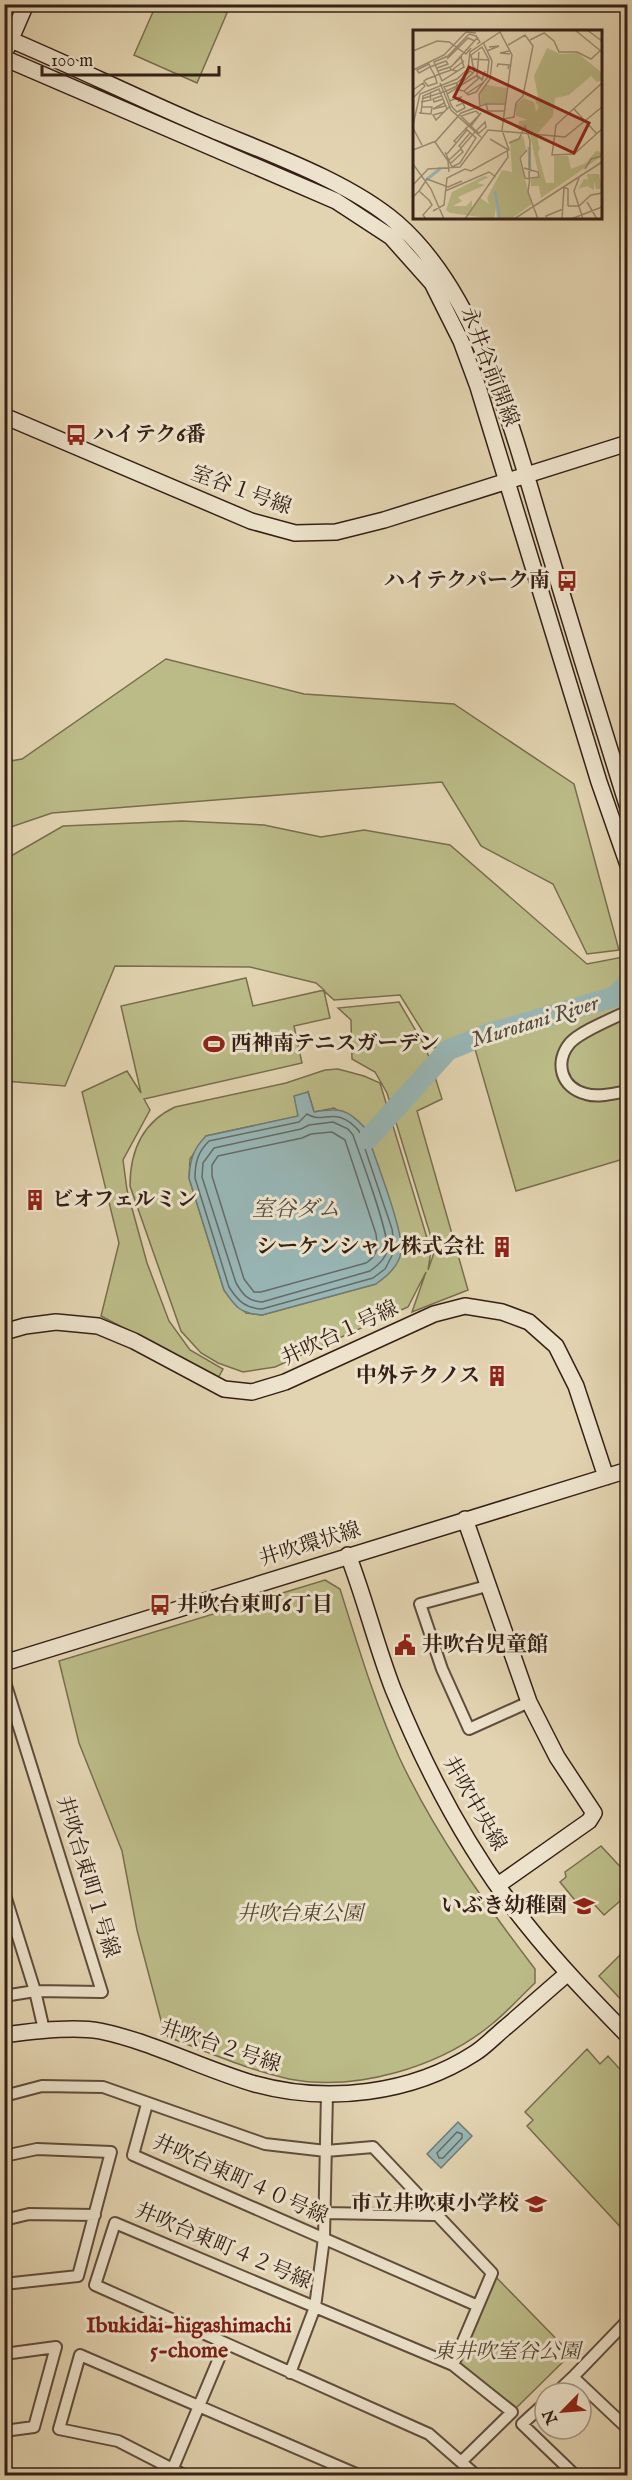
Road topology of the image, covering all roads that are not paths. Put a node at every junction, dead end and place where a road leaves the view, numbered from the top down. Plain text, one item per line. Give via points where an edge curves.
1 (26, 4) edge
2 (7, 43) edge
3 (4, 58) edge
4 (4, 416) edge
5 (627, 442) edge
6 (525, 475) junction
7 (507, 480) junction
8 (627, 808) edge
9 (627, 865) edge
10 (627, 1011) edge
11 (627, 1090) edge
12 (4, 1332) edge
13 (627, 1470) edge
14 (606, 1477) junction
15 (465, 1520) junction
16 (348, 1555) junction
17 (487, 1586) junction
18 (4, 1663) edge
19 (4, 1679) edge
20 (529, 1702) junction
21 (9, 1706) edge
22 (498, 1885) junction
23 (4, 1892) edge
24 (568, 1973) junction
25 (35, 1991) junction
26 (4, 1996) edge
27 (44, 2030) junction
28 (4, 2035) edge
29 (627, 2036) edge
30 (327, 2093) junction
31 (4, 2096) edge
32 (147, 2104) junction
33 (326, 2151) junction
34 (4, 2156) edge
35 (325, 2213) junction
36 (95, 2215) junction
37 (435, 2215) junction
38 (4, 2220) edge
39 (324, 2238) junction
40 (4, 2284) edge
41 (478, 2306) junction
42 (315, 2307) junction
43 (627, 2324) edge
44 (225, 2344) junction
45 (4, 2354) edge
46 (453, 2366) junction
47 (290, 2373) junction
48 (573, 2377) junction
49 (569, 2381) edge
50 (199, 2406) junction
51 (533, 2414) edge
52 (627, 2429) edge
53 (4, 2431) edge
54 (533, 2434) edge
55 (540, 2441) edge
56 (462, 2461) junction
57 (171, 2473) edge
58 (186, 2475) edge
59 (361, 2475) edge
60 (477, 2475) edge
61 (576, 2475) edge

1 - 2 street
2 - 6 street, 永井谷前開線 via 305,169 397,223 444,274 474,330
3 - 7 street, 永井谷前開線 via 336,201 391,237 432,283 461,341
4 - 7 street, 室谷１号線 via 250,521 295,533 336,532 384,520
5 - 6 street, 室谷１号線
6 - 7 street, 室谷１号線
6 - 8 street, 永井谷前開線
7 - 9 street, 永井谷前開線
10 - 11 street via 573,1041 562,1054 561,1069 568,1085 586,1095
12 - 14 street, 井吹台１号線 via 56,1322 98,1326 224,1389 252,1392 285,1382 434,1314 465,1306 502,1312 529,1323 556,1346 576,1386
13 - 14 street, 井吹環状線
14 - 15 street, 井吹環状線
15 - 16 street, 井吹環状線
15 - 17 street
16 - 18 street, 井吹環状線
16 - 22 street, 井吹中央線 via 392,1686 427,1767
17 - 20 street
17 - 20 street via 420,1604 442,1669 469,1729
19 - 21 street, 井吹台東町１号線
20 - 22 street via 557,1757 594,1814
21 - 25 street, 井吹台東町１号線 via 102,1992
22 - 24 street, 井吹中央線 via 525,1924
23 - 25 street
24 - 29 street, 井吹中央線
24 - 30 street, 井吹台２号線 via 476,2053 435,2074 381,2090
25 - 26 street, 井吹台東町１号線
25 - 27 street
27 - 28 street, 井吹台２号線
27 - 30 street, 井吹台２号線 via 98,2031 255,2084
30 - 33 street
31 - 32 street via 42,2086 103,2087
32 - 33 street via 265,2144
32 - 39 street, 井吹台東町４０号線 via 133,2155
33 - 35 street
33 - 37 street via 373,2147
34 - 36 street via 37,2149 111,2152
35 - 37 street
35 - 39 street
36 - 38 street via 29,2214
36 - 40 street via 78,2276
37 - 41 street via 492,2273
39 - 41 street, 井吹台東町４０号線
39 - 42 street
41 - 46 street
42 - 44 street, 井吹台東町４２号線 via 115,2223 95,2285
42 - 46 street, 井吹台東町４２号線
42 - 47 street
43 - 48 street
44 - 47 street, 井吹台東町４２号線
44 - 50 street
45 - 53 street via 56,2347 34,2427
46 - 56 street, 井吹台東町４２号線 via 512,2412
47 - 56 street, 井吹台東町４２号線 via 429,2434
48 - 49 street
48 - 52 street
50 - 57 street
50 - 57 street via 80,2355 59,2429 118,2441
50 - 59 street
51 - 54 street via 522,2424
55 - 61 street
56 - 60 street, 井吹台東町４２号線
57 - 58 street

